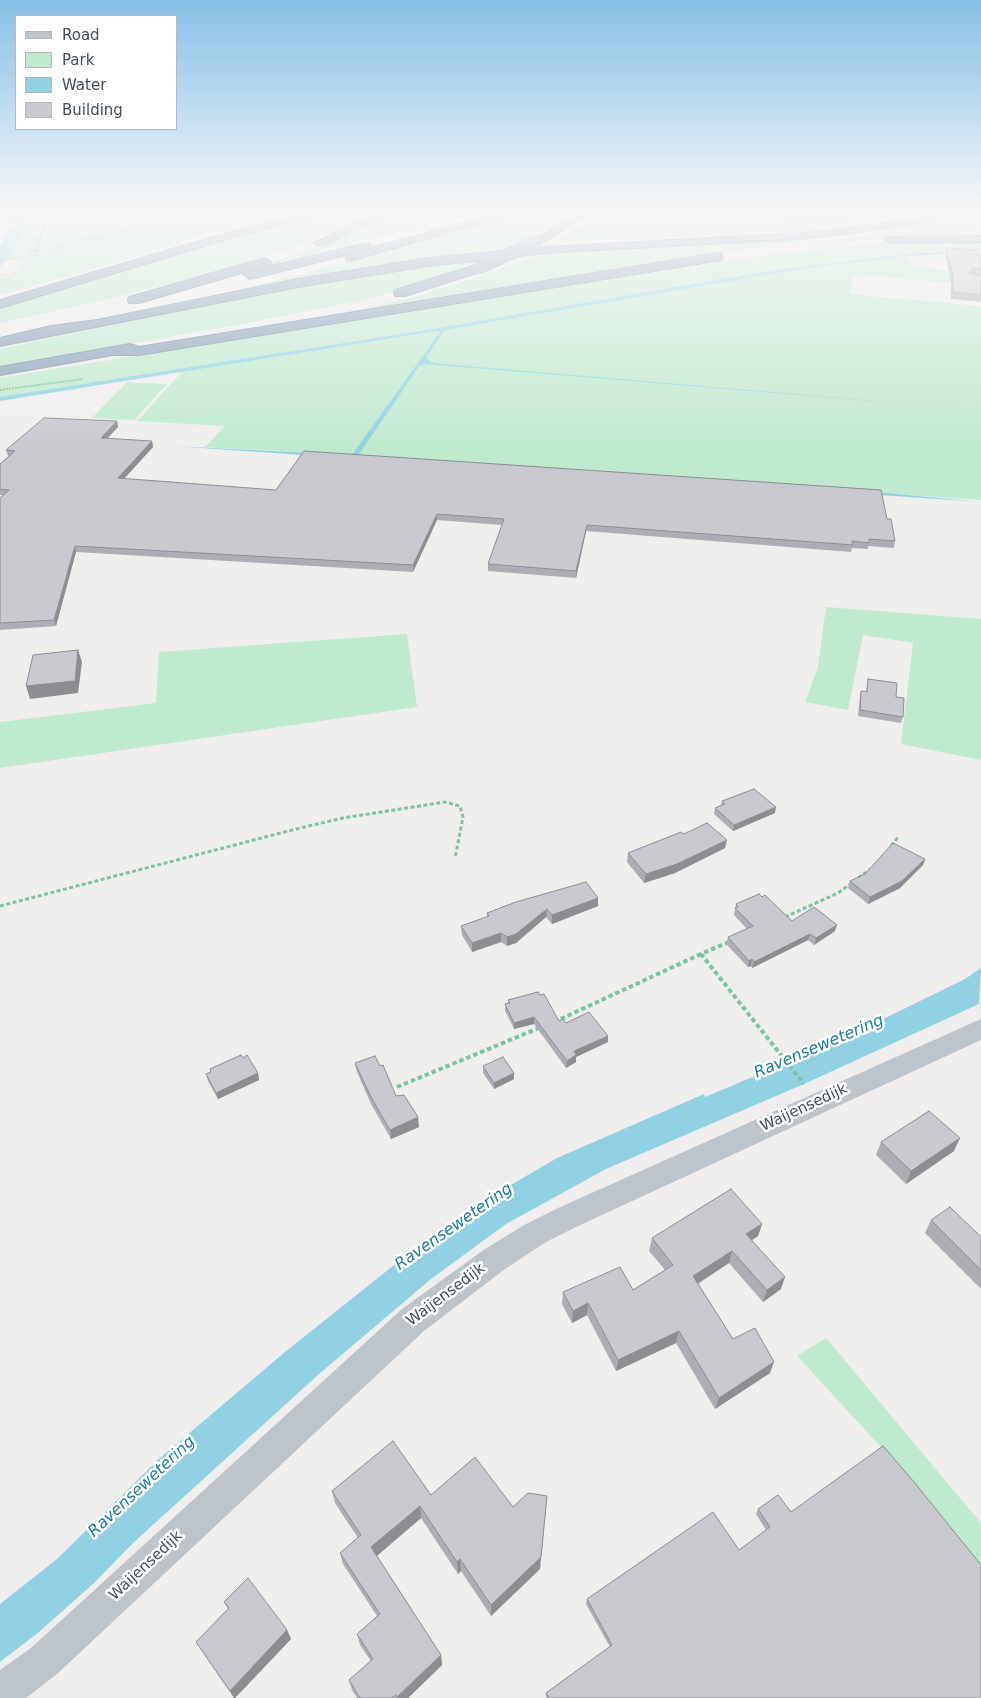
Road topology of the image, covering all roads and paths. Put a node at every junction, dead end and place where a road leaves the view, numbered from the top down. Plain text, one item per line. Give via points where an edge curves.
1 (44, 291) edge
2 (164, 291) edge
3 (176, 291) edge
4 (213, 291) edge
5 (258, 291) edge
6 (403, 291) edge
7 (506, 291) edge
8 (391, 295) dead end
9 (376, 299) dead end
10 (0, 304) edge
11 (91, 311) dead end
12 (0, 331) edge
13 (32, 335) junction
14 (0, 342) edge
15 (113, 351) junction
16 (0, 371) edge
17 (83, 379) dead end
18 (0, 390) edge
19 (899, 836) dead end
20 (887, 851) edge
21 (455, 858) dead end
22 (876, 865) edge
23 (0, 906) edge
24 (783, 918) edge
25 (737, 938) edge
26 (701, 954) junction
27 (981, 1029) edge
28 (804, 1084) dead end
29 (397, 1087) dead end
30 (0, 1694) edge

1 - 10 highway
2 - 3 highway via 118,305
4 - 13 highway
5 - 13 highway
6 - 8 highway, bridge
7 - 15 highway via 139,351
9 - 15 highway via 289,319
11 - 12 highway
13 - 14 highway
15 - 16 highway
17 - 18 path
19 - 20 path
21 - 23 path via 463,817 460,806 445,802 300,828
22 - 24 path via 838,893
25 - 26 path
26 - 28 path
26 - 29 path via 572,1014
27 - 30 street, Waijensedijk via 568,1217 495,1259 413,1320 44,1661

